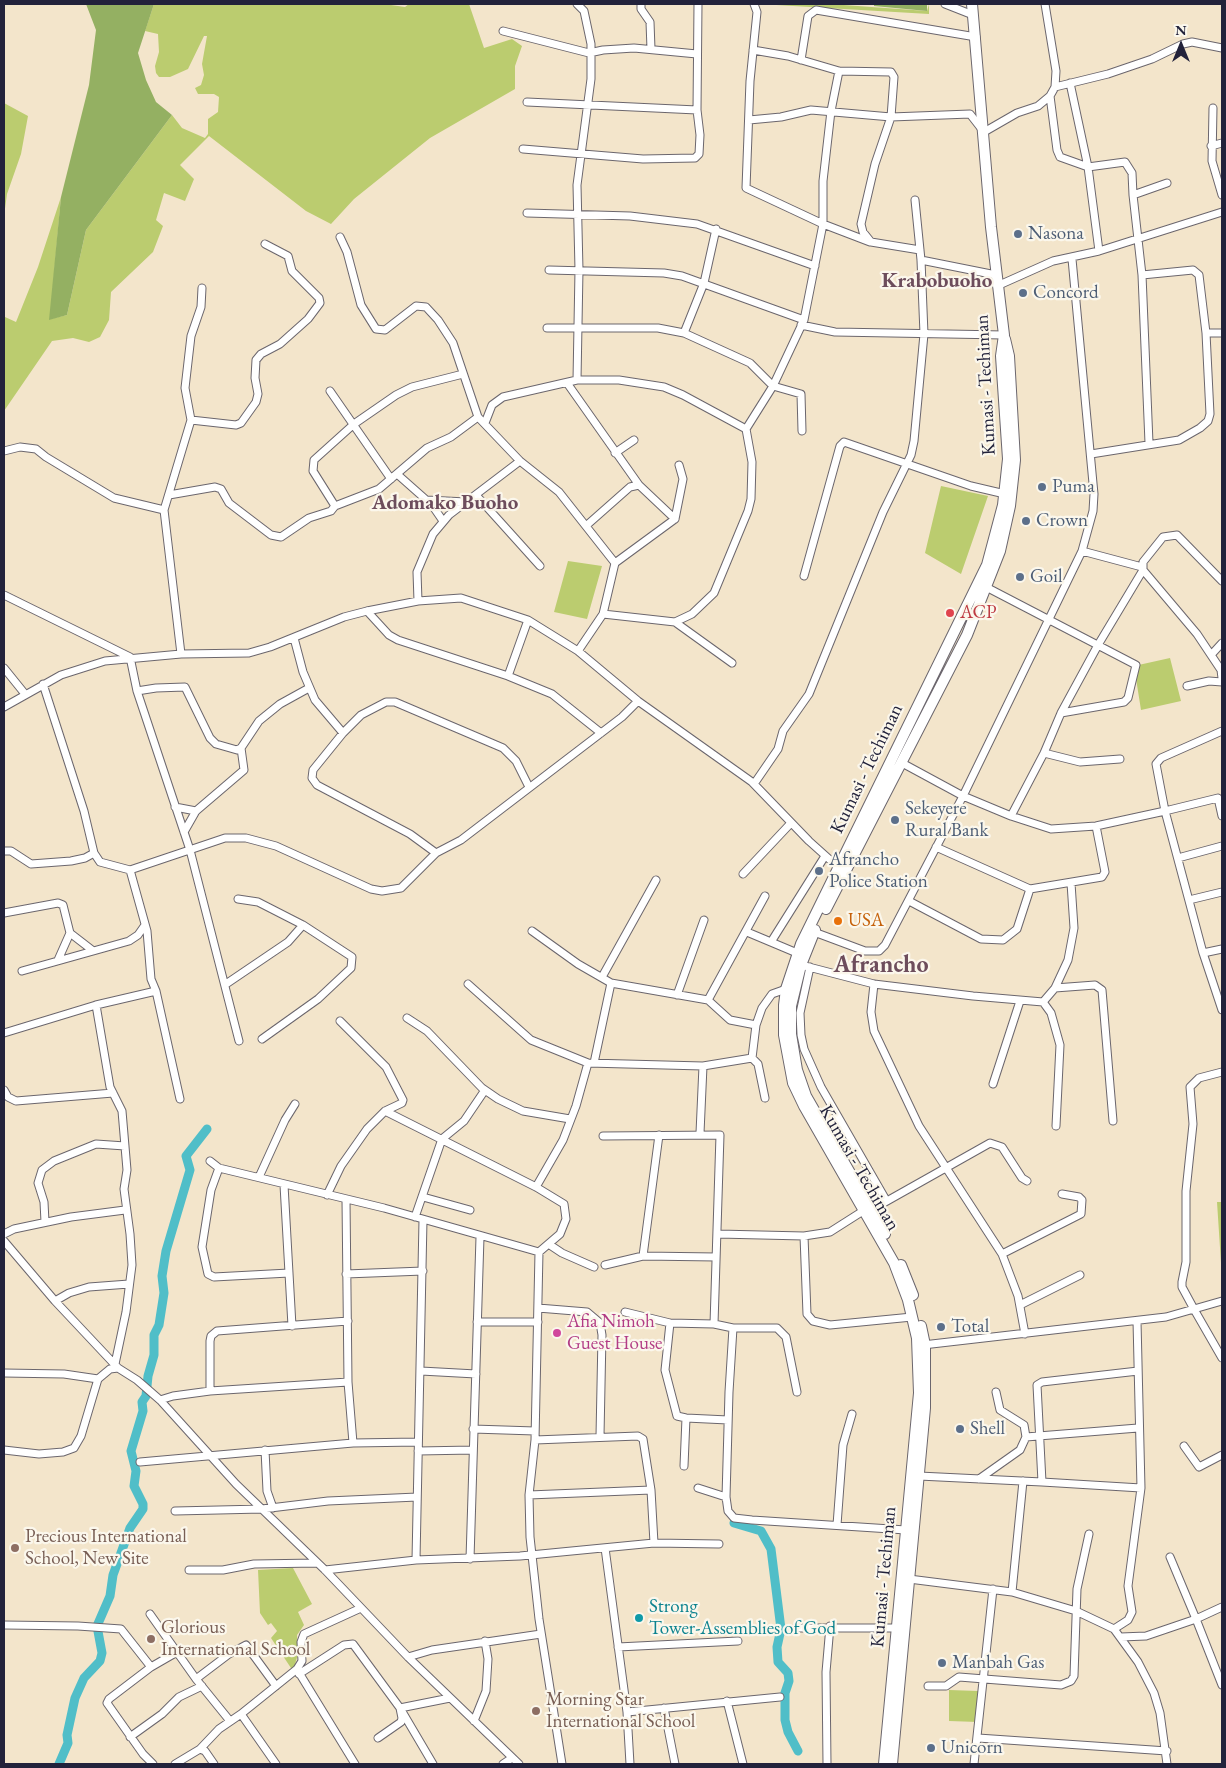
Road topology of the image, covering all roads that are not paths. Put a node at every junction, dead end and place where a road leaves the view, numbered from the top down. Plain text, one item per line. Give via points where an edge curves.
1 (577, 4) edge
2 (641, 4) edge
3 (698, 4) edge
4 (754, 4) edge
5 (945, 4) edge
6 (972, 4) edge
7 (1045, 4) edge
8 (973, 15) junction
9 (503, 31) dead end
10 (976, 37) junction
11 (1222, 48) edge
12 (651, 49) junction
13 (753, 50) junction
14 (589, 53) junction
15 (697, 54) junction
16 (801, 60) junction
17 (839, 71) junction
18 (1070, 83) junction
19 (1055, 87) junction
20 (1050, 96) junction
21 (527, 102) dead end
22 (589, 105) junction
23 (1213, 108) dead end
24 (697, 110) junction
25 (830, 111) junction
26 (891, 117) junction
27 (749, 120) junction
28 (984, 132) junction
29 (1222, 144) edge
30 (1211, 146) junction
31 (523, 149) dead end
32 (582, 154) junction
33 (1088, 167) junction
34 (1167, 183) dead end
35 (1133, 195) junction
36 (1222, 195) edge
37 (915, 200) dead end
38 (1222, 212) edge
39 (527, 214) dead end
40 (579, 214) junction
41 (823, 224) junction
42 (716, 229) junction
43 (340, 237) dead end
44 (1137, 237) junction
45 (871, 242) junction
46 (265, 244) dead end
47 (920, 250) junction
48 (1099, 251) junction
49 (1072, 259) junction
50 (921, 260) junction
51 (815, 266) junction
52 (549, 270) dead end
53 (580, 270) junction
54 (996, 274) junction
55 (1142, 275) junction
56 (704, 283) junction
57 (997, 286) junction
58 (202, 288) dead end
59 (802, 322) junction
60 (547, 328) dead end
61 (579, 328) junction
62 (684, 333) junction
63 (1206, 333) junction
64 (1222, 333) edge
65 (924, 334) junction
66 (1004, 335) junction
67 (463, 374) junction
68 (577, 380) junction
69 (567, 382) junction
70 (774, 386) junction
71 (330, 391) dead end
72 (478, 416) junction
73 (191, 420) junction
74 (485, 423) junction
75 (354, 424) junction
76 (746, 429) junction
77 (802, 431) dead end
78 (634, 440) dead end
79 (1149, 444) junction
80 (4, 451) edge
81 (615, 453) junction
82 (1091, 454) junction
83 (520, 461) junction
84 (908, 464) junction
85 (679, 466) dead end
86 (398, 474) junction
87 (391, 479) junction
88 (639, 485) junction
89 (1005, 494) junction
90 (169, 495) junction
91 (476, 495) junction
92 (427, 500) junction
93 (466, 502) junction
94 (335, 506) junction
95 (164, 510) junction
96 (675, 519) junction
97 (443, 521) junction
98 (587, 525) junction
99 (1082, 550) junction
100 (615, 563) junction
101 (540, 566) dead end
102 (1143, 568) junction
103 (804, 576) dead end
104 (1222, 581) edge
105 (986, 587) junction
106 (4, 595) edge
107 (418, 601) junction
108 (367, 611) junction
109 (603, 614) junction
110 (1050, 619) junction
111 (528, 620) junction
112 (675, 622) junction
113 (294, 638) junction
114 (1222, 643) edge
115 (1098, 645) junction
116 (578, 651) junction
117 (181, 654) junction
118 (1211, 655) junction
119 (130, 657) junction
120 (732, 663) dead end
121 (4, 668) edge
122 (1222, 673) edge
123 (934, 674) junction
124 (508, 676) junction
125 (945, 679) junction
126 (8, 680) edge
127 (1222, 682) edge
128 (43, 684) junction
129 (1187, 686) dead end
130 (309, 688) junction
131 (137, 691) junction
132 (25, 694) junction
133 (638, 701) junction
134 (4, 707) edge
135 (1062, 713) junction
136 (1222, 731) edge
137 (343, 733) junction
138 (601, 733) junction
139 (241, 748) junction
140 (1044, 753) junction
141 (1120, 759) dead end
142 (902, 763) junction
143 (754, 784) junction
144 (529, 787) junction
145 (963, 796) junction
146 (176, 806) junction
147 (196, 811) junction
148 (1165, 811) junction
149 (1011, 816) junction
150 (1222, 816) edge
151 (791, 823) junction
152 (1096, 826) junction
153 (184, 832) junction
154 (1222, 846) edge
155 (936, 847) junction
156 (190, 850) junction
157 (4, 851) edge
158 (94, 853) junction
159 (436, 854) junction
160 (826, 856) junction
161 (86, 858) junction
162 (1178, 858) junction
163 (100, 862) junction
164 (838, 868) junction
165 (130, 870) junction
166 (743, 874) dead end
167 (656, 880) dead end
168 (1071, 883) junction
169 (1030, 889) junction
170 (1222, 892) edge
171 (765, 896) dead end
172 (238, 899) dead end
173 (1189, 900) junction
174 (909, 902) junction
175 (4, 913) edge
176 (704, 920) dead end
177 (145, 925) junction
178 (303, 925) junction
179 (532, 931) dead end
180 (747, 932) junction
181 (814, 932) junction
182 (70, 933) junction
183 (770, 942) junction
184 (1222, 949) edge
185 (92, 950) junction
186 (797, 953) junction
187 (1203, 953) junction
188 (58, 960) junction
189 (805, 966) junction
190 (22, 971) dead end
191 (602, 977) junction
192 (611, 983) junction
193 (226, 984) junction
194 (468, 984) dead end
195 (874, 984) junction
196 (1055, 988) junction
197 (786, 989) junction
198 (156, 991) junction
199 (677, 995) junction
200 (708, 1000) junction
201 (1020, 1001) junction
202 (1043, 1002) junction
203 (96, 1006) junction
204 (1222, 1010) edge
205 (406, 1018) dead end
206 (340, 1021) dead end
207 (756, 1025) junction
208 (4, 1033) edge
209 (262, 1039) dead end
210 (239, 1041) dead end
211 (752, 1058) junction
212 (591, 1063) junction
213 (703, 1066) junction
214 (1222, 1072) edge
215 (993, 1084) dead end
216 (4, 1090) edge
217 (484, 1090) junction
218 (113, 1093) junction
219 (765, 1098) dead end
220 (180, 1099) dead end
221 (295, 1104) dead end
222 (385, 1111) junction
223 (570, 1119) junction
224 (1113, 1121) dead end
225 (1056, 1126) dead end
226 (700, 1133) junction
227 (659, 1135) junction
228 (604, 1136) dead end
229 (442, 1139) junction
230 (125, 1146) junction
231 (210, 1161) dead end
232 (219, 1168) junction
233 (946, 1168) junction
234 (259, 1177) junction
235 (1027, 1181) dead end
236 (284, 1184) junction
237 (536, 1187) junction
238 (1062, 1194) dead end
239 (327, 1195) junction
240 (423, 1197) junction
241 (346, 1200) junction
242 (886, 1200) junction
243 (126, 1210) junction
244 (470, 1210) dead end
245 (867, 1210) junction
246 (419, 1218) junction
247 (45, 1222) junction
248 (4, 1234) edge
249 (718, 1234) junction
250 (804, 1236) junction
251 (480, 1237) junction
252 (4, 1240) edge
253 (550, 1245) junction
254 (539, 1252) junction
255 (1002, 1254) junction
256 (642, 1256) junction
257 (716, 1257) junction
258 (605, 1265) dead end
259 (594, 1267) dead end
260 (423, 1271) junction
261 (289, 1273) junction
262 (346, 1274) junction
263 (1080, 1275) dead end
264 (129, 1284) junction
265 (55, 1301) junction
266 (1222, 1301) edge
267 (1020, 1304) junction
268 (538, 1308) junction
269 (1195, 1311) junction
270 (625, 1312) dead end
271 (912, 1317) junction
272 (1137, 1321) junction
273 (348, 1322) junction
274 (477, 1322) junction
275 (538, 1322) junction
276 (670, 1323) junction
277 (714, 1324) junction
278 (292, 1326) junction
279 (733, 1328) junction
280 (1025, 1334) junction
281 (921, 1345) junction
282 (1222, 1358) edge
283 (116, 1366) junction
284 (421, 1372) junction
285 (1138, 1372) junction
286 (4, 1373) edge
287 (476, 1374) junction
288 (98, 1379) junction
289 (348, 1382) junction
290 (210, 1391) junction
291 (797, 1392) dead end
292 (996, 1392) dead end
293 (160, 1400) junction
294 (852, 1414) dead end
295 (686, 1418) junction
296 (728, 1420) junction
297 (1138, 1428) junction
298 (473, 1429) junction
299 (535, 1431) junction
300 (600, 1436) junction
301 (1026, 1437) junction
302 (1040, 1437) junction
303 (535, 1440) junction
304 (418, 1442) junction
305 (353, 1443) junction
306 (1184, 1446) dead end
307 (4, 1450) edge
308 (265, 1450) junction
309 (473, 1450) junction
310 (418, 1451) junction
311 (1222, 1455) edge
312 (213, 1457) junction
313 (140, 1462) dead end
314 (684, 1466) dead end
315 (919, 1476) junction
316 (979, 1479) junction
317 (1023, 1481) junction
318 (1042, 1482) junction
319 (698, 1488) dead end
320 (1141, 1488) junction
321 (652, 1490) junction
322 (529, 1495) junction
323 (417, 1496) junction
324 (726, 1496) junction
325 (273, 1508) junction
326 (262, 1509) junction
327 (175, 1511) dead end
328 (837, 1525) junction
329 (906, 1530) junction
330 (1089, 1534) dead end
331 (654, 1543) junction
332 (720, 1544) dead end
333 (605, 1548) junction
334 (532, 1555) junction
335 (1170, 1557) dead end
336 (470, 1559) junction
337 (416, 1560) junction
338 (317, 1563) junction
339 (189, 1570) dead end
340 (325, 1570) junction
341 (909, 1579) junction
342 (992, 1589) junction
343 (1012, 1592) junction
344 (1222, 1607) edge
345 (361, 1608) junction
346 (1076, 1611) junction
347 (150, 1614) dead end
348 (1196, 1618) junction
349 (4, 1625) edge
350 (830, 1626) junction
351 (796, 1628) dead end
352 (897, 1628) junction
353 (1114, 1628) junction
354 (542, 1634) junction
355 (1121, 1637) junction
356 (486, 1641) junction
357 (738, 1641) dead end
358 (618, 1647) junction
359 (177, 1652) junction
360 (408, 1657) junction
361 (151, 1667) junction
362 (298, 1671) junction
363 (196, 1679) junction
364 (983, 1679) junction
365 (1222, 1685) edge
366 (202, 1686) junction
367 (276, 1686) junction
368 (928, 1686) dead end
369 (450, 1698) junction
370 (780, 1698) dead end
371 (726, 1701) junction
372 (400, 1708) junction
373 (664, 1708) junction
374 (626, 1712) junction
375 (241, 1714) junction
376 (230, 1721) junction
377 (474, 1721) junction
378 (130, 1737) junction
379 (378, 1738) dead end
380 (978, 1738) junction
381 (200, 1749) junction
382 (1166, 1751) junction
383 (512, 1758) junction
384 (154, 1764) edge
385 (175, 1764) edge
386 (214, 1764) edge
387 (276, 1764) edge
388 (355, 1764) edge
389 (433, 1764) edge
390 (503, 1764) edge
391 (519, 1764) edge
392 (562, 1764) edge
393 (630, 1764) edge
394 (675, 1764) edge
395 (743, 1764) edge
396 (827, 1764) edge
397 (884, 1764) edge
398 (892, 1764) edge
399 (974, 1764) edge
400 (1168, 1764) edge

1 - 14 street via 584,11
2 - 12 street via 650,22
3 - 15 street
4 - 13 street via 757,12
5 - 8 street
6 - 8 highway, Kumasi - Techiman
7 - 19 street via 1056,71
8 - 10 highway, Kumasi - Techiman
9 - 14 street
10 - 16 street via 816,10 808,16
10 - 28 highway, Kumasi - Techiman
11 - 18 street via 1192,42 1152,59
12 - 14 street via 620,48
12 - 15 street
13 - 16 street
13 - 27 street
14 - 22 street
15 - 24 street
16 - 17 street
17 - 25 street
17 - 26 street via 891,72 894,76
18 - 19 street
18 - 33 street
19 - 20 street
20 - 28 street via 1038,106 1017,113
20 - 33 street via 1060,157
21 - 22 street
22 - 24 street
22 - 32 street
23 - 30 street
24 - 32 street via 700,135 699,154 695,158 643,160
25 - 26 street
25 - 27 street via 811,110 781,118
25 - 41 street via 823,181
26 - 28 street via 970,114
26 - 45 street via 875,164 861,224
27 - 41 street via 746,188
28 - 54 highway, Kumasi - Techiman
29 - 30 street
30 - 36 street
31 - 32 street
32 - 40 street via 577,185
33 - 35 street via 1125,162 1132,173
33 - 48 street
34 - 35 street
35 - 44 street
37 - 47 street
38 - 44 street
39 - 40 street
40 - 42 street via 675,220
40 - 53 street
41 - 45 street
41 - 51 street
42 - 51 street
42 - 56 street
43 - 67 street via 362,305 376,329 385,330 416,306 426,307 453,344
44 - 48 street
44 - 55 street
45 - 47 street
46 - 73 street via 288,256 292,271 320,302 308,319 256,360 258,394 242,423
47 - 50 street
48 - 49 street
49 - 57 street via 1053,261
49 - 82 street
50 - 54 street
50 - 65 street
51 - 59 street
52 - 53 street
53 - 56 street via 664,273
53 - 61 street
54 - 57 highway, Kumasi - Techiman
55 - 63 street via 1197,272 1201,280
55 - 79 street
56 - 59 street
56 - 62 street
57 - 66 highway, Kumasi - Techiman
58 - 73 street via 185,388
59 - 65 street via 835,332
59 - 70 street
60 - 61 street
61 - 62 street via 658,328
61 - 68 street
62 - 70 street via 750,363
63 - 64 street
63 - 79 street via 1208,422 1179,440
65 - 66 street
65 - 84 street via 914,441
66 - 89 highway, Kumasi - Techiman via 1001,356 1008,459
66 - 105 highway via 1010,356 1014,475 1005,531
67 - 72 street
67 - 75 street via 412,387
68 - 69 street
68 - 76 street via 619,380 664,387
69 - 74 street via 497,399
69 - 81 street
70 - 76 street
70 - 77 street via 801,394
71 - 75 street
72 - 74 street
72 - 86 street via 451,437 427,448
73 - 90 street
74 - 83 street
75 - 87 street
75 - 94 street via 312,465
76 - 112 street via 752,462 748,511 714,593 692,614
78 - 81 street
79 - 82 street
80 - 95 street via 20,447 36,449 114,498
81 - 88 street
82 - 99 street via 1093,511
83 - 91 street
83 - 98 street via 559,492
84 - 89 street
84 - 103 street via 846,442 840,446
84 - 143 street via 883,512 809,694 783,731 778,749
85 - 96 street via 683,478
86 - 87 street
86 - 92 street
87 - 94 street via 366,495
88 - 96 street
88 - 98 street via 630,488
89 - 123 highway, Kumasi - Techiman via 987,564
90 - 94 street via 215,487 221,489 229,503 271,535 281,537 309,518 331,511
90 - 95 street
91 - 93 street
91 - 101 street
92 - 93 street
92 - 97 street
93 - 97 street
95 - 117 street
96 - 100 street
97 - 107 street via 433,534 417,572
98 - 100 street
99 - 102 street
99 - 110 street
100 - 109 street
102 - 104 street via 1144,558 1163,537 1176,535
102 - 115 street
102 - 118 street
105 - 110 street
105 - 125 highway
106 - 119 street
107 - 108 street
107 - 111 street via 455,597
108 - 113 street
108 - 124 street via 398,640
109 - 112 street
109 - 116 street
110 - 115 street
110 - 145 street
111 - 116 street
111 - 124 street
112 - 120 street
113 - 117 street via 249,653
113 - 130 street
114 - 118 street
115 - 135 street
115 - 135 street via 1136,665 1128,698 1117,704
116 - 133 street
117 - 119 street
118 - 122 street
119 - 128 street via 82,668
119 - 131 street
121 - 126 street
123 - 125 highway
123 - 164 highway, Kumasi - Techiman
124 - 138 street via 552,694
125 - 142 highway
126 - 132 street
127 - 129 street
128 - 132 street
128 - 158 street via 84,811
130 - 137 street
130 - 139 street via 280,704 259,721
131 - 139 street via 185,687 210,738 229,749
131 - 146 street
132 - 134 street
133 - 138 street
133 - 143 street
135 - 140 street
136 - 148 street via 1156,762
137 - 144 street via 377,705 395,702 503,748 516,761
137 - 159 street via 312,770 312,778 317,785 410,834
138 - 144 street
139 - 147 street via 244,764 241,774
140 - 141 street via 1080,762
140 - 149 street
142 - 145 street
142 - 181 highway
143 - 151 street
144 - 159 street via 461,840
145 - 149 street
145 - 155 street
146 - 147 street
146 - 153 street
147 - 153 street
148 - 150 street via 1218,798
148 - 152 street
148 - 162 street
149 - 152 street via 1051,829
151 - 160 street
151 - 166 street
152 - 168 street via 1104,875
153 - 156 street
154 - 162 street
155 - 169 street
155 - 174 street
156 - 159 street via 225,838 246,838 276,846 382,891 401,888
156 - 165 street
156 - 193 street
157 - 161 street via 11,851 30,864
158 - 161 street
158 - 163 street
160 - 164 street
160 - 183 street
161 - 163 street
162 - 173 street
163 - 165 street
164 - 186 highway, Kumasi - Techiman
165 - 177 street
167 - 191 street
168 - 169 street
168 - 196 street via 1074,928 1068,960
169 - 174 street via 1017,928 1003,940 981,939
170 - 173 street
171 - 180 street
172 - 178 street via 258,902
173 - 187 street
174 - 181 street via 879,951 865,951
175 - 182 street via 58,902 64,905
176 - 199 street
177 - 185 street via 134,938
177 - 198 street via 148,967
178 - 193 street via 288,942
178 - 209 street via 352,957 351,968 318,999
179 - 191 street
180 - 183 street
180 - 200 street
181 - 189 highway
182 - 185 street
182 - 188 street
183 - 186 street
184 - 187 street
185 - 188 street
186 - 197 highway, Kumasi - Techiman
187 - 204 street
188 - 190 street
189 - 195 street
189 - 242 street via 800,1013 804,1049 821,1087
189 - 245 highway via 791,1006 791,1034 797,1070 806,1096
191 - 192 street
192 - 199 street
192 - 212 street
193 - 210 street
194 - 212 street via 531,1040
195 - 201 street
195 - 233 street via 871,1012 874,1031 919,1126
196 - 202 street
196 - 224 street via 1095,985 1102,990
197 - 207 street via 768,997
197 - 245 highway, Kumasi - Techiman via 784,1035 793,1083
198 - 203 street
198 - 220 street
199 - 200 street
200 - 207 street via 730,1020
201 - 202 street
201 - 215 street
202 - 225 street via 1051,1014 1060,1045
203 - 208 street
203 - 218 street
205 - 217 street via 427,1031
206 - 222 street via 386,1068 402,1094 402,1104
207 - 211 street
211 - 213 street
211 - 219 street via 758,1064
212 - 213 street
212 - 223 street
213 - 226 street
214 - 269 street via 1199,1078 1191,1084 1189,1091 1194,1124 1186,1191 1186,1262 1182,1287
216 - 218 street via 16,1101
217 - 223 street via 523,1111
217 - 229 street via 464,1121
218 - 230 street via 122,1111
221 - 234 street
222 - 229 street
222 - 239 street via 367,1129 341,1166
223 - 237 street via 563,1140
226 - 227 street
226 - 249 street via 718,1133 721,1136
227 - 228 street
227 - 256 street
229 - 237 street
229 - 240 street
230 - 243 street
230 - 247 street via 96,1144 54,1161 42,1170 38,1183 44,1202
231 - 232 street
232 - 234 street
232 - 261 street via 211,1190 202,1247 208,1274 214,1277
233 - 235 street via 985,1145 999,1144
233 - 242 street
233 - 255 street
234 - 236 street
236 - 239 street
236 - 261 street
237 - 253 street via 566,1207 566,1219 560,1234
238 - 255 street via 1082,1200 1081,1214
239 - 241 street
240 - 244 street
240 - 246 street
241 - 246 street
241 - 262 street
242 - 245 street
243 - 247 street
243 - 264 street via 132,1265
245 - 250 street via 830,1232
245 - 271 highway, Kumasi - Techiman via 894,1263
245 - 281 highway via 908,1279
246 - 251 street
246 - 260 street
247 - 248 street
249 - 250 street
249 - 257 street
250 - 271 street via 808,1314 813,1321 830,1325
251 - 254 street
251 - 274 street
252 - 265 street
253 - 254 street
253 - 259 street
254 - 268 street
255 - 267 street
256 - 257 street
256 - 258 street
257 - 277 street
260 - 262 street
260 - 284 street
261 - 278 street
262 - 273 street
263 - 267 street
264 - 265 street via 89,1287 70,1292
264 - 283 street
265 - 283 street
266 - 269 street
267 - 280 street
268 - 275 street
268 - 300 street via 587,1312 600,1323
269 - 272 street
269 - 282 street
270 - 276 street
271 - 281 highway, Kumasi - Techiman
272 - 280 street
272 - 285 street
273 - 278 street
273 - 289 street
274 - 275 street
274 - 287 street
275 - 299 street
276 - 277 street
276 - 295 street via 665,1370 677,1416
277 - 279 street
278 - 290 street via 217,1331 210,1341
279 - 291 street via 772,1327 782,1331
279 - 296 street
280 - 281 street
281 - 315 highway via 926,1399
281 - 329 highway, Kumasi - Techiman
283 - 288 street
283 - 293 street
284 - 287 street
284 - 304 street
285 - 297 street
285 - 302 street via 1038,1383
286 - 288 street
287 - 298 street
288 - 307 street via 81,1436 74,1448 39,1454
289 - 290 street
289 - 305 street
290 - 293 street
292 - 301 street via 1000,1410 1024,1425
293 - 312 street
294 - 328 street via 843,1445
295 - 296 street
295 - 314 street
296 - 324 street
297 - 302 street
297 - 320 street
298 - 299 street
298 - 309 street
299 - 303 street
300 - 303 street
300 - 321 street via 638,1436 643,1439
301 - 302 street
301 - 316 street via 1020,1450
302 - 318 street
303 - 322 street
304 - 305 street
304 - 310 street
305 - 308 street
306 - 311 street via 1198,1467
308 - 312 street
308 - 325 street via 267,1491
309 - 310 street
309 - 336 street
310 - 323 street
312 - 313 street
312 - 326 street
315 - 316 street
315 - 341 highway
316 - 317 street
317 - 318 street
317 - 343 street
318 - 320 street
319 - 324 street
320 - 353 street via 1128,1586 1132,1612 1128,1620
321 - 322 street
321 - 331 street
322 - 334 street
323 - 325 street
323 - 337 street
324 - 328 street via 728,1511 734,1518
325 - 326 street
326 - 327 street
326 - 338 street
328 - 329 street
329 - 352 highway, Kumasi - Techiman
330 - 346 street via 1077,1589
331 - 332 street
331 - 333 street
333 - 334 street
333 - 358 street
334 - 336 street
334 - 354 street
335 - 348 street
336 - 337 street
337 - 340 street
338 - 339 street
338 - 340 street
340 - 345 street
341 - 342 street
341 - 398 highway
342 - 343 street
342 - 364 street
343 - 346 street
344 - 348 street
345 - 360 street
345 - 362 street via 304,1634
346 - 353 street
346 - 364 street via 1074,1676 1070,1681 1061,1685
347 - 359 street
348 - 355 street via 1146,1636
348 - 365 street
349 - 361 street via 121,1629
350 - 351 street
350 - 352 street
350 - 396 street via 826,1672
352 - 397 highway, Kumasi - Techiman
353 - 355 street
354 - 356 street
354 - 392 street
355 - 382 street via 1154,1693
356 - 360 street
356 - 377 street via 486,1691
357 - 358 street
358 - 374 street
359 - 361 street
359 - 363 street
360 - 369 street
361 - 378 street via 107,1703
362 - 367 street
362 - 372 street via 344,1645 353,1644
362 - 388 street
363 - 366 street
363 - 367 street via 246,1645
364 - 368 street via 959,1677 946,1686
364 - 380 street
366 - 376 street
366 - 378 street via 180,1697
367 - 375 street
369 - 372 street
369 - 377 street
370 - 371 street
371 - 373 street
371 - 395 street
372 - 379 street via 401,1722
372 - 389 street
373 - 374 street
373 - 394 street
374 - 393 street
375 - 376 street
375 - 387 street
376 - 381 street
377 - 383 street
378 - 384 street
380 - 382 street
380 - 399 street
381 - 385 street
381 - 386 street
382 - 400 street
383 - 390 street
383 - 391 street

